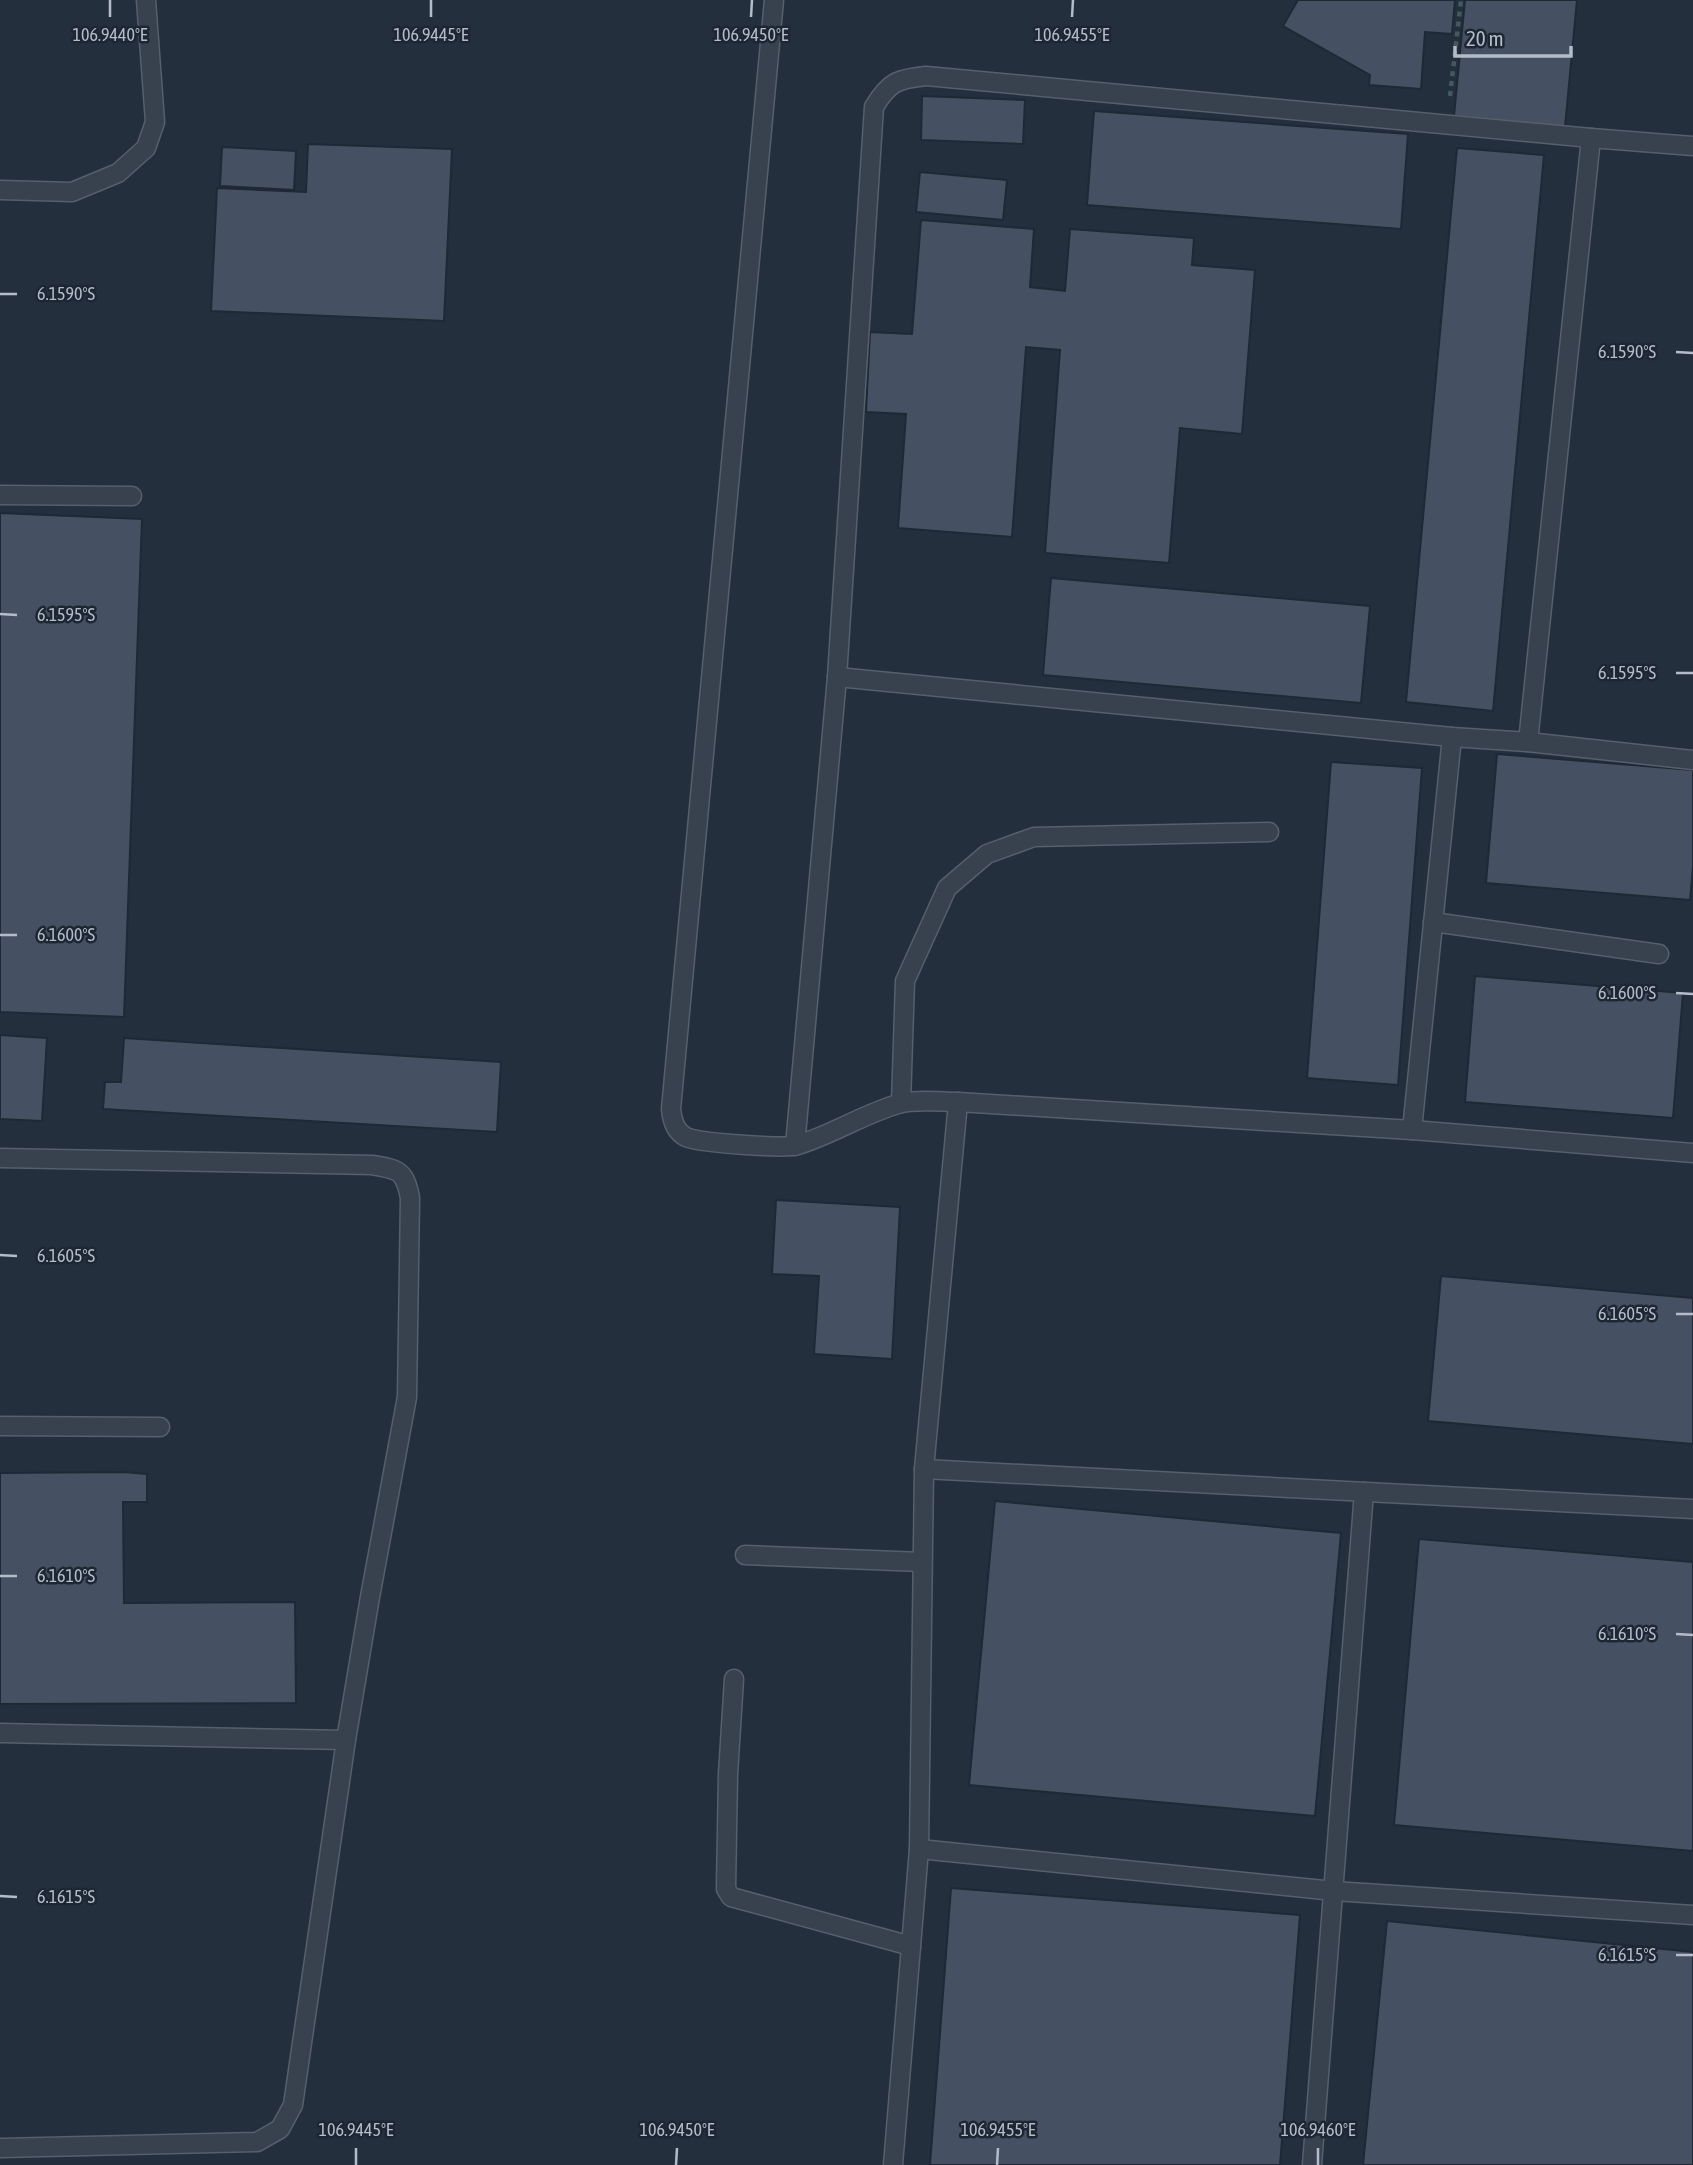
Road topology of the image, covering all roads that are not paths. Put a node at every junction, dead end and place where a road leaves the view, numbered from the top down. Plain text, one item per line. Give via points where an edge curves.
1 (146, 0) edge
2 (774, 0) edge
3 (1591, 138) junction
4 (1693, 146) edge
5 (0, 190) edge
6 (0, 495) edge
7 (132, 496) dead end
8 (837, 677) junction
9 (1452, 737) junction
10 (1528, 742) junction
11 (1693, 760) edge
12 (1269, 832) dead end
13 (1433, 922) junction
14 (1659, 954) dead end
15 (958, 1102) junction
16 (901, 1103) junction
17 (1412, 1130) junction
18 (795, 1146) junction
19 (1693, 1153) edge
20 (0, 1158) edge
21 (0, 1426) edge
22 (160, 1427) dead end
23 (924, 1469) junction
24 (1364, 1492) junction
25 (1693, 1509) edge
26 (745, 1555) dead end
27 (922, 1562) junction
28 (734, 1679) dead end
29 (0, 1733) edge
30 (346, 1740) junction
31 (919, 1849) junction
32 (1334, 1891) junction
33 (1693, 1915) edge
34 (911, 1946) junction
35 (0, 2148) edge
36 (893, 2165) edge
37 (1312, 2165) edge

1 - 5 lane via 155,122 146,148 118,173 72,192
2 - 18 lane via 671,1109 684,1136 727,1144
3 - 4 lane
3 - 8 lane via 926,76 892,83 874,107
3 - 10 lane
6 - 7 lane
8 - 9 lane
8 - 18 lane
9 - 10 lane
9 - 13 lane
10 - 11 lane
12 - 16 lane via 1034,837 987,854 947,888 905,981
13 - 14 lane
13 - 17 lane
15 - 16 lane
15 - 17 lane
15 - 23 lane
16 - 18 lane
17 - 19 lane
20 - 30 lane via 372,1165 387,1167 407,1181 407,1398
21 - 22 lane
23 - 24 lane
23 - 27 lane
24 - 25 lane
24 - 32 lane
26 - 27 lane
27 - 31 lane
28 - 34 lane via 728,1774 726,1889 730,1897
29 - 30 lane
30 - 35 lane via 293,2105 281,2129 257,2142
31 - 32 lane
31 - 34 lane
32 - 33 lane
32 - 37 lane
34 - 36 lane

